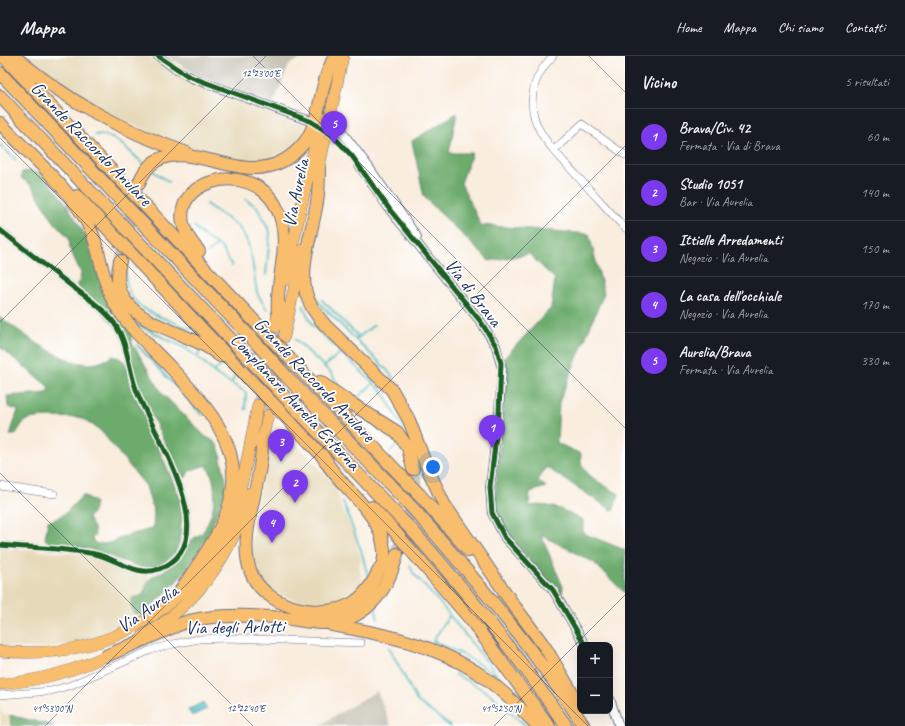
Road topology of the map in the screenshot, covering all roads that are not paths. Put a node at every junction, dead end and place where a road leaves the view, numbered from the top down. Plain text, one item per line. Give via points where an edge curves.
1 (3, 56) edge
2 (14, 56) edge
3 (158, 56) edge
4 (337, 56) edge
5 (553, 56) edge
6 (0, 73) edge
7 (0, 96) edge
8 (0, 116) edge
9 (330, 116) junction
10 (310, 121) dead end
11 (0, 123) edge
12 (554, 150) junction
13 (196, 156) junction
14 (625, 156) edge
15 (358, 164) tunnel mouth
16 (319, 168) junction
17 (141, 179) tunnel mouth
18 (625, 228) edge
19 (0, 230) edge
20 (421, 249) junction
21 (120, 261) tunnel mouth
22 (278, 313) junction
23 (257, 324) junction
24 (275, 327) tunnel mouth
25 (284, 337) tunnel mouth
26 (294, 363) junction
27 (247, 377) junction
28 (258, 404) tunnel mouth
29 (268, 415) tunnel mouth
30 (262, 438) junction
31 (322, 455) junction
32 (413, 469) tunnel mouth
33 (0, 486) edge
34 (54, 494) dead end
35 (0, 545) edge
36 (397, 554) tunnel mouth
37 (178, 596) junction
38 (510, 598) junction
39 (322, 623) junction
40 (583, 642) edge
41 (361, 643) dead end
42 (0, 651) edge
43 (106, 656) junction
44 (0, 684) edge
45 (0, 696) edge
46 (577, 701) edge
47 (613, 708) edge
48 (585, 714) edge
49 (538, 726) edge
50 (549, 726) edge
51 (566, 726) edge
52 (584, 726) edge
53 (591, 726) edge
54 (619, 726) edge

1 - 23 highway
2 - 13 highway via 50,86 87,109 143,137
3 - 10 street via 192,78
4 - 9 highway, Via Aurelia
4 - 13 highway via 326,78 310,132 303,144 290,156 268,167 250,168
4 - 22 highway, Via Aurelia
5 - 12 street via 539,74 532,101 537,126
6 - 52 highway, Grande Raccordo Anulare, bridge via 416,512 500,610
7 - 51 highway, Grande Raccordo Anulare, bridge via 412,530 510,647
8 - 27 highway, Complanare Aurelia Esterna
9 - 16 highway, Via Aurelia
9 - 20 street via 415,233
11 - 37 highway via 76,204 92,233 116,307 206,406 227,442 234,475 228,510 214,539
12 - 14 street via 582,124
12 - 18 street
13 - 17 highway via 178,155 160,160
15 - 20 street, Via di Brava
16 - 25 highway, Via Aurelia
16 - 38 highway via 317,202 305,269 308,300 325,325 392,390 409,420 444,504
19 - 35 street via 89,299 117,326 125,343 138,396 182,489 188,516 186,538 179,553 165,566 151,571 134,569 88,553
20 - 40 street, Via di Brava via 481,322 500,357 500,412 489,502 492,513 505,538 553,590
21 - 27 highway via 118,275 121,289 135,312 151,322 203,344
22 - 23 highway via 277,295 284,243 282,221 268,195 254,185 233,180 210,182 197,188 188,198 182,214 185,231 192,244 239,297
22 - 24 highway, Via Aurelia
23 - 26 highway, bridge
26 - 32 highway via 349,402 393,428 406,444
26 - 38 highway, bridge via 420,495
27 - 31 highway, Complanare Aurelia Esterna, bridge
28 - 37 highway, Via Aurelia via 232,516 204,566
29 - 30 highway, Via Aurelia
30 - 31 highway via 262,465 246,544 248,562 254,580 274,599 303,609 319,611 334,610 359,599 376,576 384,557 378,529 367,512 335,476
30 - 43 highway, Via Aurelia via 244,513 226,553 212,574 192,598 168,620
31 - 50 highway, Complanare Aurelia Esterna, bridge via 397,534 471,620
33 - 34 street
36 - 39 highway via 386,586 367,608 343,620
37 - 42 highway, Via Aurelia via 141,624 90,645 36,653
38 - 46 highway via 545,647
39 - 43 highway via 271,617 196,619
39 - 49 highway via 380,634 444,655 487,680
41 - 45 street, Via degli Arlotti via 199,639 151,650 71,685 51,691
43 - 44 highway, Via Aurelia via 57,675
47 - 54 street
48 - 53 highway

